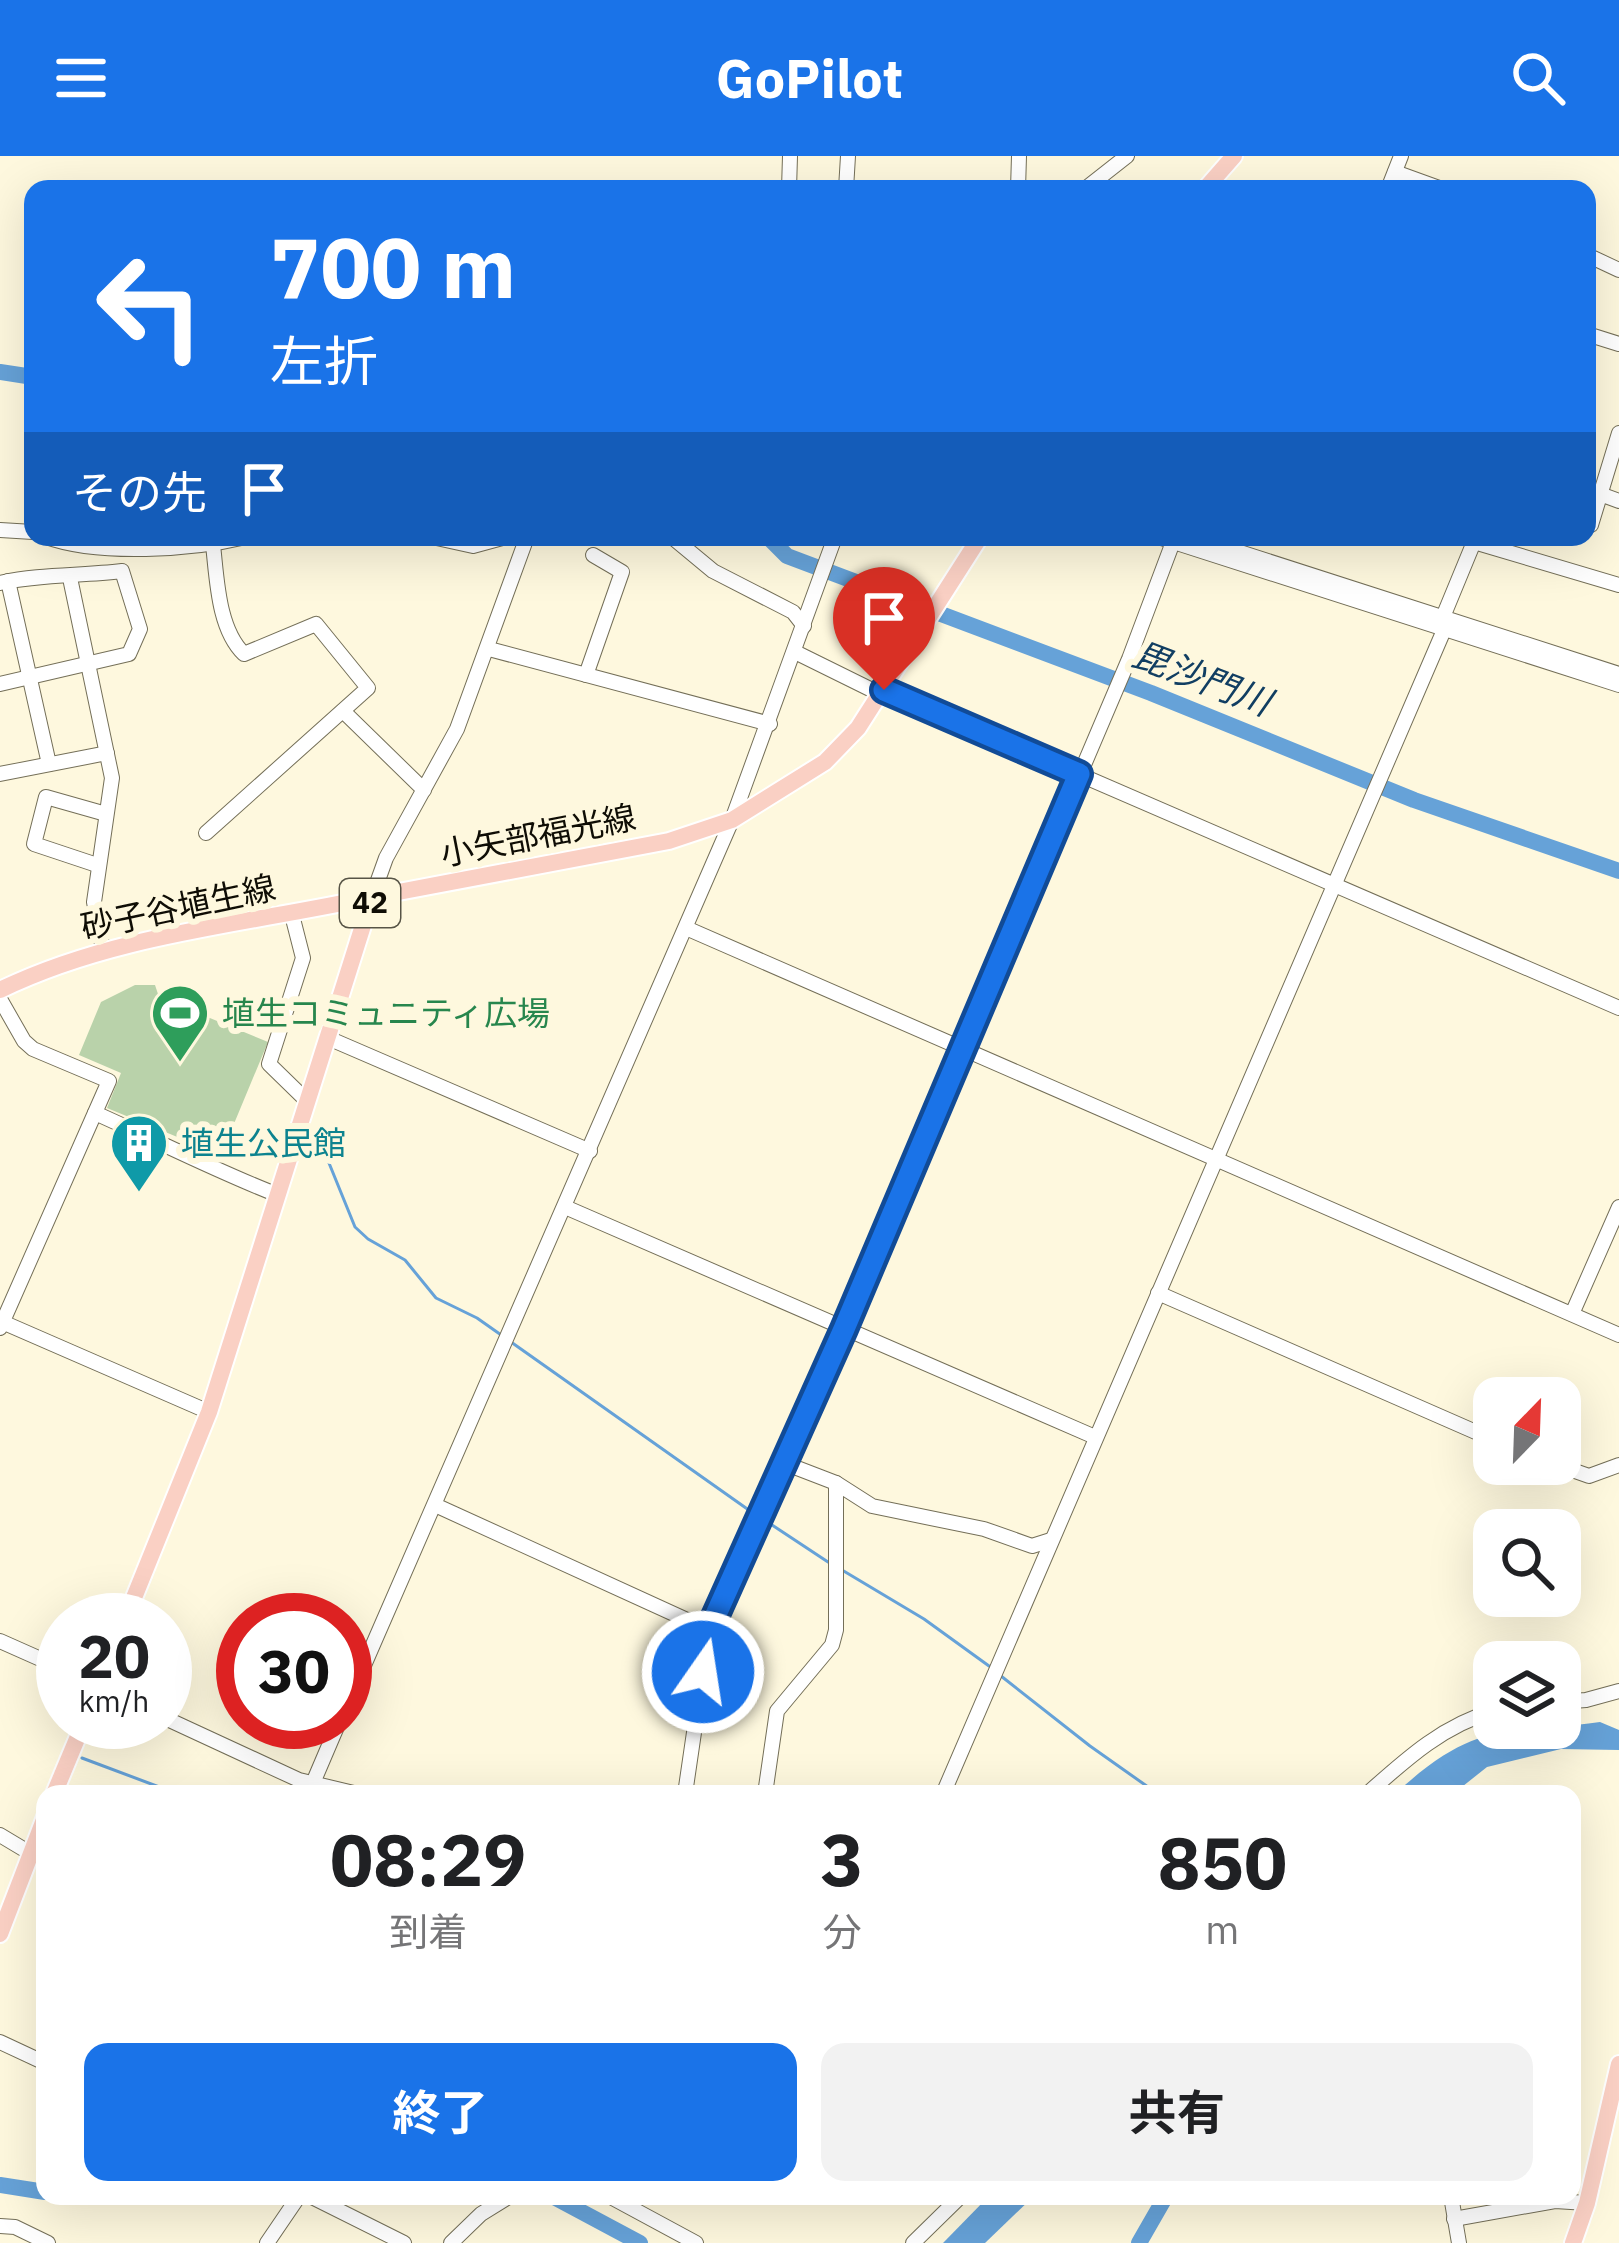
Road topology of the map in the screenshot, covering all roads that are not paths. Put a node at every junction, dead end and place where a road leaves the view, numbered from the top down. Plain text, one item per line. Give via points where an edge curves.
1 (1127, 156) edge
2 (1234, 156) edge
3 (1400, 156) edge
4 (1395, 172) junction
5 (1096, 180) edge
6 (1212, 180) edge
7 (1392, 180) edge
8 (1417, 180) edge
9 (1619, 433) edge
10 (1600, 494) junction
11 (1619, 501) edge
12 (1596, 508) edge
13 (213, 546) edge
14 (524, 546) edge
15 (683, 546) edge
16 (832, 546) edge
17 (974, 546) edge
18 (1164, 546) edge
19 (1189, 546) edge
20 (1219, 546) edge
21 (1472, 546) edge
22 (1497, 546) edge
23 (593, 556) dead end
24 (70, 578) junction
25 (4, 582) edge
26 (1619, 585) edge
27 (1443, 623) junction
28 (804, 626) junction
29 (489, 649) junction
30 (795, 652) junction
31 (88, 663) junction
32 (1619, 674) edge
33 (586, 675) junction
34 (29, 676) junction
35 (0, 683) edge
36 (1619, 686) edge
37 (884, 690) junction
38 (343, 711) junction
39 (770, 724) junction
40 (107, 753) junction
41 (49, 764) junction
42 (0, 774) edge
43 (1079, 774) junction
44 (424, 790) junction
45 (106, 814) junction
46 (732, 820) junction
47 (206, 833) dead end
48 (98, 865) junction
49 (1334, 885) junction
50 (372, 897) junction
51 (292, 915) junction
52 (686, 928) junction
53 (103, 950) junction
54 (0, 989) edge
55 (0, 999) edge
56 (1619, 1008) edge
57 (328, 1038) junction
58 (962, 1048) junction
59 (308, 1102) junction
60 (95, 1113) junction
61 (590, 1150) junction
62 (1216, 1158) junction
63 (278, 1195) junction
64 (565, 1207) junction
65 (1619, 1207) edge
66 (1158, 1294) junction
67 (1572, 1314) junction
68 (1, 1324) edge
69 (844, 1329) junction
70 (1619, 1335) edge
71 (209, 1412) junction
72 (1473, 1431) edge
73 (1095, 1437) junction
74 (784, 1463) junction
75 (1619, 1465) edge
76 (1581, 1473) edge
77 (836, 1483) junction
78 (435, 1505) junction
79 (1051, 1540) junction
80 (136, 1593) edge
81 (709, 1630) junction
82 (0, 1641) edge
83 (372, 1648) edge
84 (36, 1658) edge
85 (1619, 1691) edge
86 (1581, 1700) edge
87 (1473, 1720) edge
88 (192, 1730) edge
89 (73, 1749) edge
90 (327, 1749) edge
91 (313, 1783) junction
92 (59, 1785) edge
93 (321, 1785) edge
94 (686, 1785) edge
95 (766, 1785) edge
96 (947, 1785) edge
97 (1377, 1785) edge
98 (0, 1834) edge
99 (36, 1858) edge
100 (36, 1861) edge
101 (0, 1934) edge
102 (0, 2042) edge
103 (36, 2059) edge
104 (1619, 2064) edge
105 (1616, 2094) edge
106 (1581, 2203) edge
107 (1587, 2203) junction
108 (293, 2205) edge
109 (328, 2205) edge
110 (496, 2205) edge
111 (626, 2205) edge
112 (952, 2205) edge
113 (1452, 2205) edge
114 (1533, 2205) edge
115 (1454, 2219) junction
116 (0, 2226) edge
117 (48, 2243) edge
118 (267, 2243) edge
119 (404, 2243) edge
120 (451, 2243) edge
121 (696, 2243) edge
122 (913, 2243) edge
123 (1459, 2243) edge
124 (1573, 2243) edge

1 - 5 street
2 - 6 main road
3 - 4 street
4 - 7 street
4 - 8 street
9 - 10 street
10 - 11 street
10 - 12 street
13 - 38 street via 219,598 237,647 244,654 316,624 368,688
14 - 29 street
15 - 28 street via 713,571 794,612
16 - 28 street
17 - 37 main road, 小矢部福光線 / 42
18 - 43 street via 1129,659
19 - 27 street
20 - 27 street
21 - 27 street
22 - 26 street
23 - 33 street via 622,572
24 - 25 street
24 - 31 street
24 - 31 street via 122,571 140,629 130,654
25 - 34 street
27 - 32 street
27 - 36 street
27 - 49 street
28 - 30 street
29 - 33 street
29 - 44 street
30 - 37 street
30 - 39 street
31 - 34 street
31 - 40 street
33 - 39 street
34 - 35 street
34 - 41 street
37 - 43 street
37 - 46 main road, 小矢部福光線 / 42 via 825,762
38 - 44 street
38 - 47 street
39 - 46 street
40 - 41 street
40 - 45 street
41 - 42 street
43 - 49 street
43 - 58 street
44 - 50 street
45 - 48 street
45 - 48 street via 46,797 34,844
46 - 50 main road, 小矢部福光線 / 42 via 669,842
46 - 52 street
48 - 53 street via 94,902
49 - 56 street
49 - 62 street
50 - 51 main road, 砂子谷埴生線
50 - 57 main road, 42
51 - 53 main road, 砂子谷埴生線
51 - 59 street via 303,958 269,1064
52 - 58 street
52 - 61 street
53 - 54 main road, 砂子谷埴生線
55 - 60 street via 33,1048 109,1081
57 - 59 main road, 42
57 - 61 street
58 - 62 street
58 - 69 street
59 - 63 main road, 42
60 - 63 street
60 - 68 street
61 - 64 street
62 - 66 street
62 - 67 street
63 - 71 main road, 42
64 - 69 street
64 - 78 street
65 - 67 street
66 - 72 street
66 - 73 street
67 - 70 street
68 - 71 street
69 - 73 street
69 - 74 street
71 - 80 main road, 42
73 - 79 street
74 - 77 street
74 - 81 street
75 - 76 street
77 - 79 street via 872,1506 1032,1546
77 - 95 street via 836,1630 777,1711
78 - 81 street
78 - 83 street
79 - 96 street
81 - 94 street
82 - 84 street
85 - 86 street
87 - 97 street via 1413,1752
88 - 91 street
89 - 92 main road
90 - 91 street
91 - 93 street
98 - 99 street
100 - 101 main road
102 - 103 street
104 - 105 main road
105 - 107 main road
106 - 107 street
107 - 124 main road
108 - 118 street
109 - 119 street
110 - 120 street
111 - 121 street
112 - 122 street
113 - 115 street
114 - 115 street
115 - 123 street
116 - 117 street

